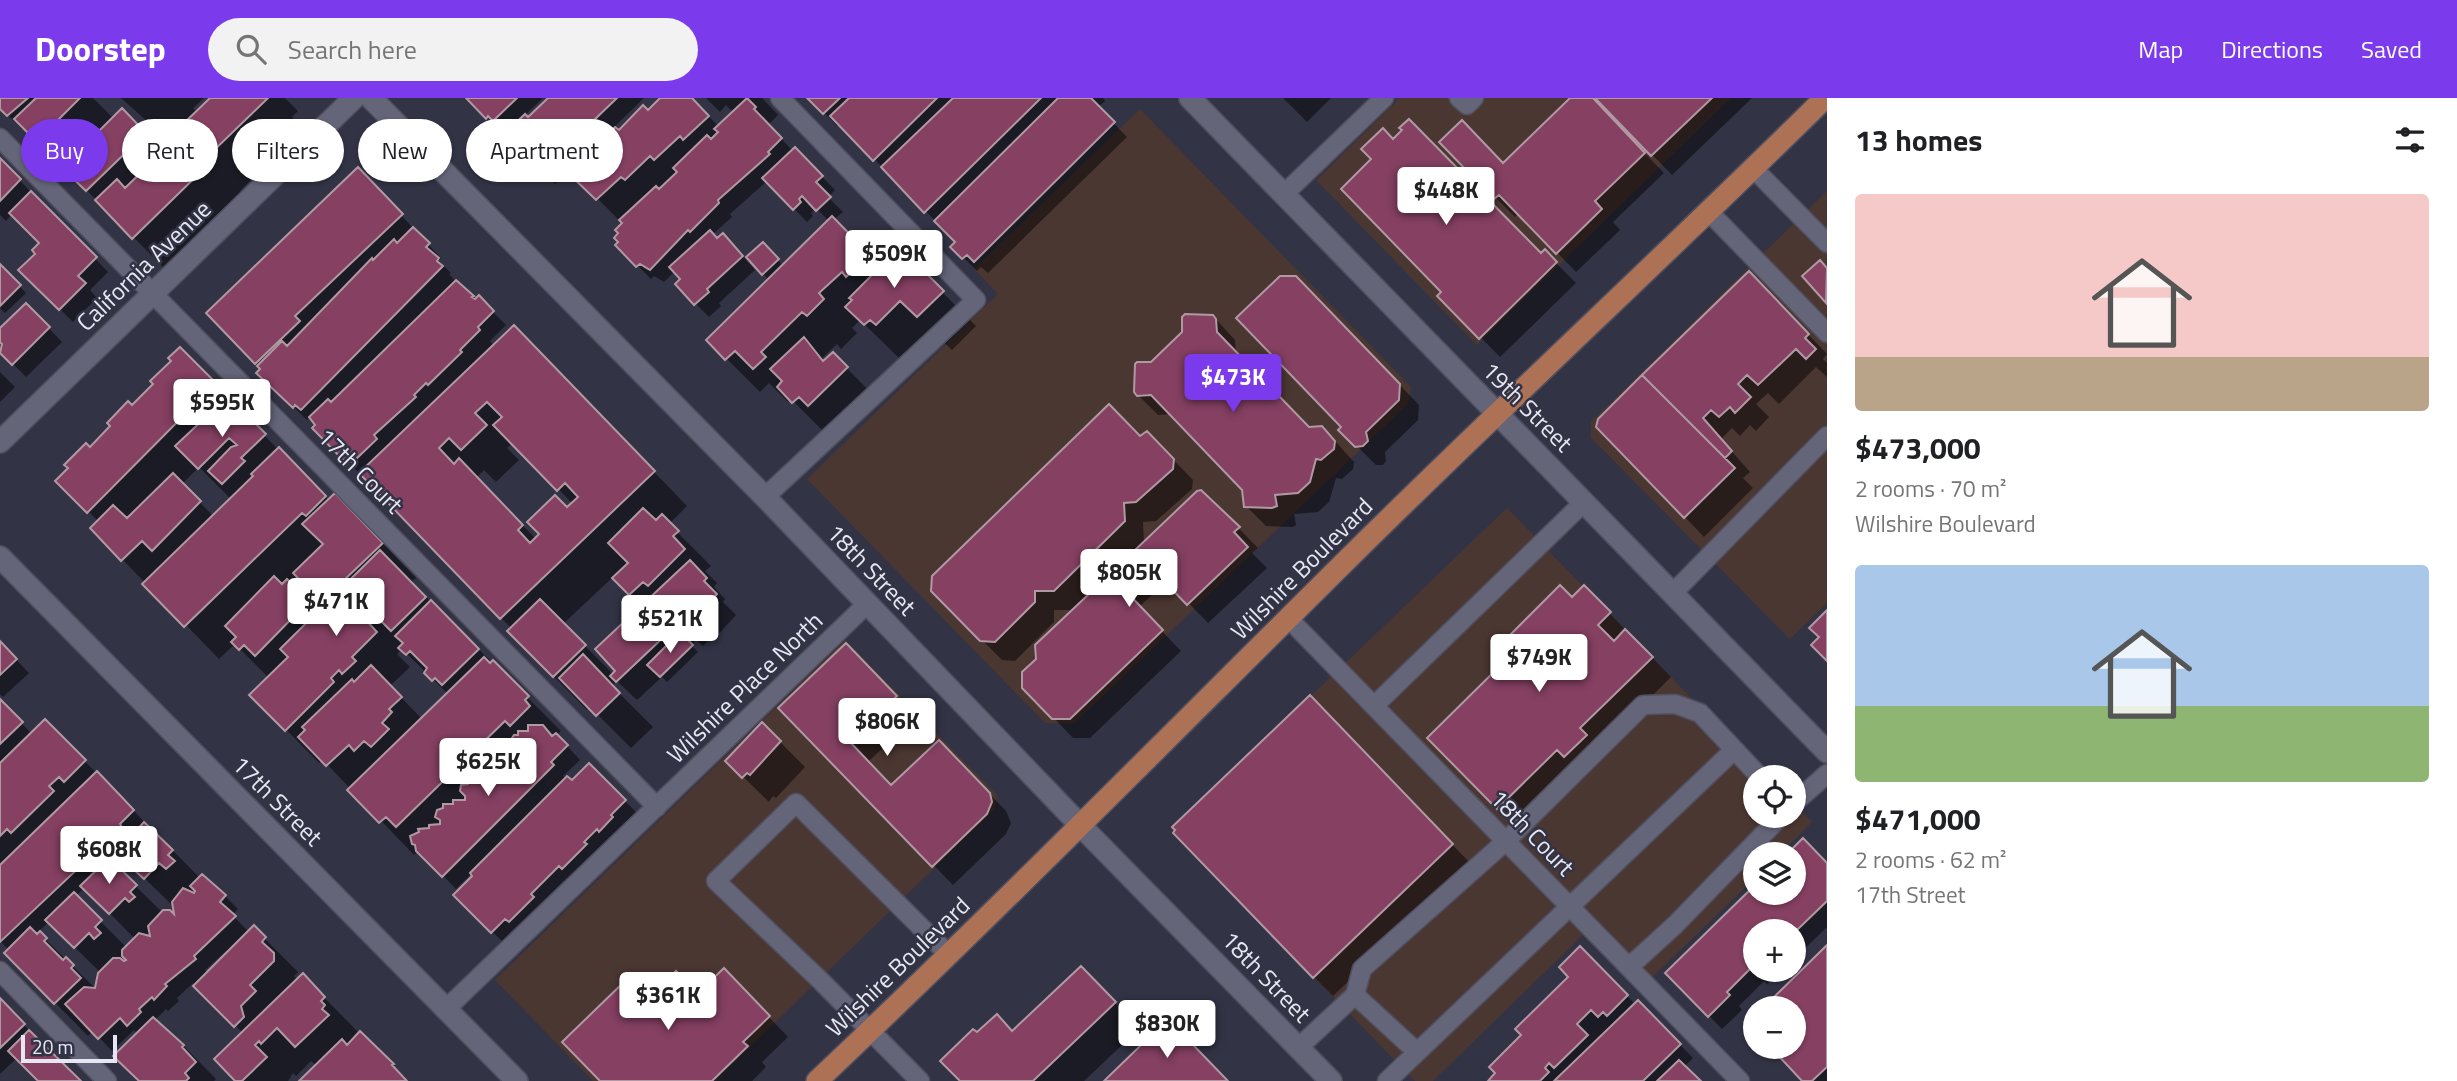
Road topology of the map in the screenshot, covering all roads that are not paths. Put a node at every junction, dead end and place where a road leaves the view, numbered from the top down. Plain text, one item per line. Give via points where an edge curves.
1 (354, 98) edge
2 (371, 98) edge
3 (780, 98) edge
4 (1190, 98) edge
5 (1384, 98) edge
6 (1460, 98) edge
7 (1474, 98) edge
8 (1825, 98) edge
9 (0, 138) edge
10 (1754, 169) junction
11 (1283, 195) junction
12 (1709, 212) junction
13 (1827, 243) edge
14 (152, 295) junction
15 (1827, 333) edge
16 (1497, 415) junction
17 (1827, 436) edge
18 (0, 442) edge
19 (765, 497) junction
20 (1584, 502) junction
21 (0, 557) edge
22 (1672, 593) junction
23 (867, 604) junction
24 (1289, 619) junction
25 (1374, 706) junction
26 (1734, 750) junction
27 (1827, 752) edge
28 (1748, 765) edge
29 (1827, 774) edge
30 (1806, 792) edge
31 (657, 807) junction
32 (1079, 824) junction
33 (1769, 828) edge
34 (1506, 841) junction
35 (1570, 906) junction
36 (949, 955) junction
37 (1629, 967) junction
38 (0, 971) edge
39 (1355, 995) junction
40 (445, 1010) junction
41 (871, 1030) junction
42 (1298, 1048) junction
43 (1417, 1052) junction
44 (107, 1081) edge
45 (517, 1081) edge
46 (817, 1081) edge
47 (920, 1081) edge
48 (1331, 1081) edge
49 (1387, 1081) edge
50 (1740, 1081) edge

1 - 14 street, California Avenue
2 - 19 street, 18th Street
3 - 19 lane via 976,300
4 - 11 street, 19th Street
5 - 11 lane
6 - 7 lane via 1467,105
8 - 10 main road, Wilshire Boulevard
9 - 14 lane, 17th Court
10 - 12 main road, Wilshire Boulevard
10 - 13 lane
11 - 16 street, 19th Street
12 - 15 lane
12 - 16 main road, Wilshire Boulevard
14 - 18 street, California Avenue
14 - 31 lane, 17th Court
16 - 20 street, 19th Street
16 - 24 main road, Wilshire Boulevard
17 - 22 lane
19 - 23 street, 18th Street
20 - 22 street, 19th Street
20 - 25 lane
21 - 40 street, 17th Street
22 - 27 street, 19th Street
23 - 31 lane, Wilshire Place North
23 - 32 street, 18th Street
24 - 25 lane, 18th Court
24 - 32 main road, Wilshire Boulevard
25 - 34 lane, 18th Court
26 - 28 lane
26 - 34 lane via 1699,713 1675,704 1643,705
26 - 35 lane
29 - 30 lane
31 - 40 lane, Wilshire Place North
32 - 36 main road, Wilshire Boulevard
32 - 42 street, 18th Street
33 - 37 lane
34 - 35 lane, 18th Court
34 - 39 lane via 1362,969
35 - 37 lane, 18th Court
35 - 43 lane
36 - 41 main road, Wilshire Boulevard
36 - 41 lane via 796,803 778,820 716,881
37 - 50 lane, 18th Court
38 - 44 lane
39 - 42 lane
39 - 43 lane
40 - 45 street, 17th Street
41 - 46 main road, Wilshire Boulevard
41 - 47 lane
42 - 48 street, 18th Street
43 - 49 lane

